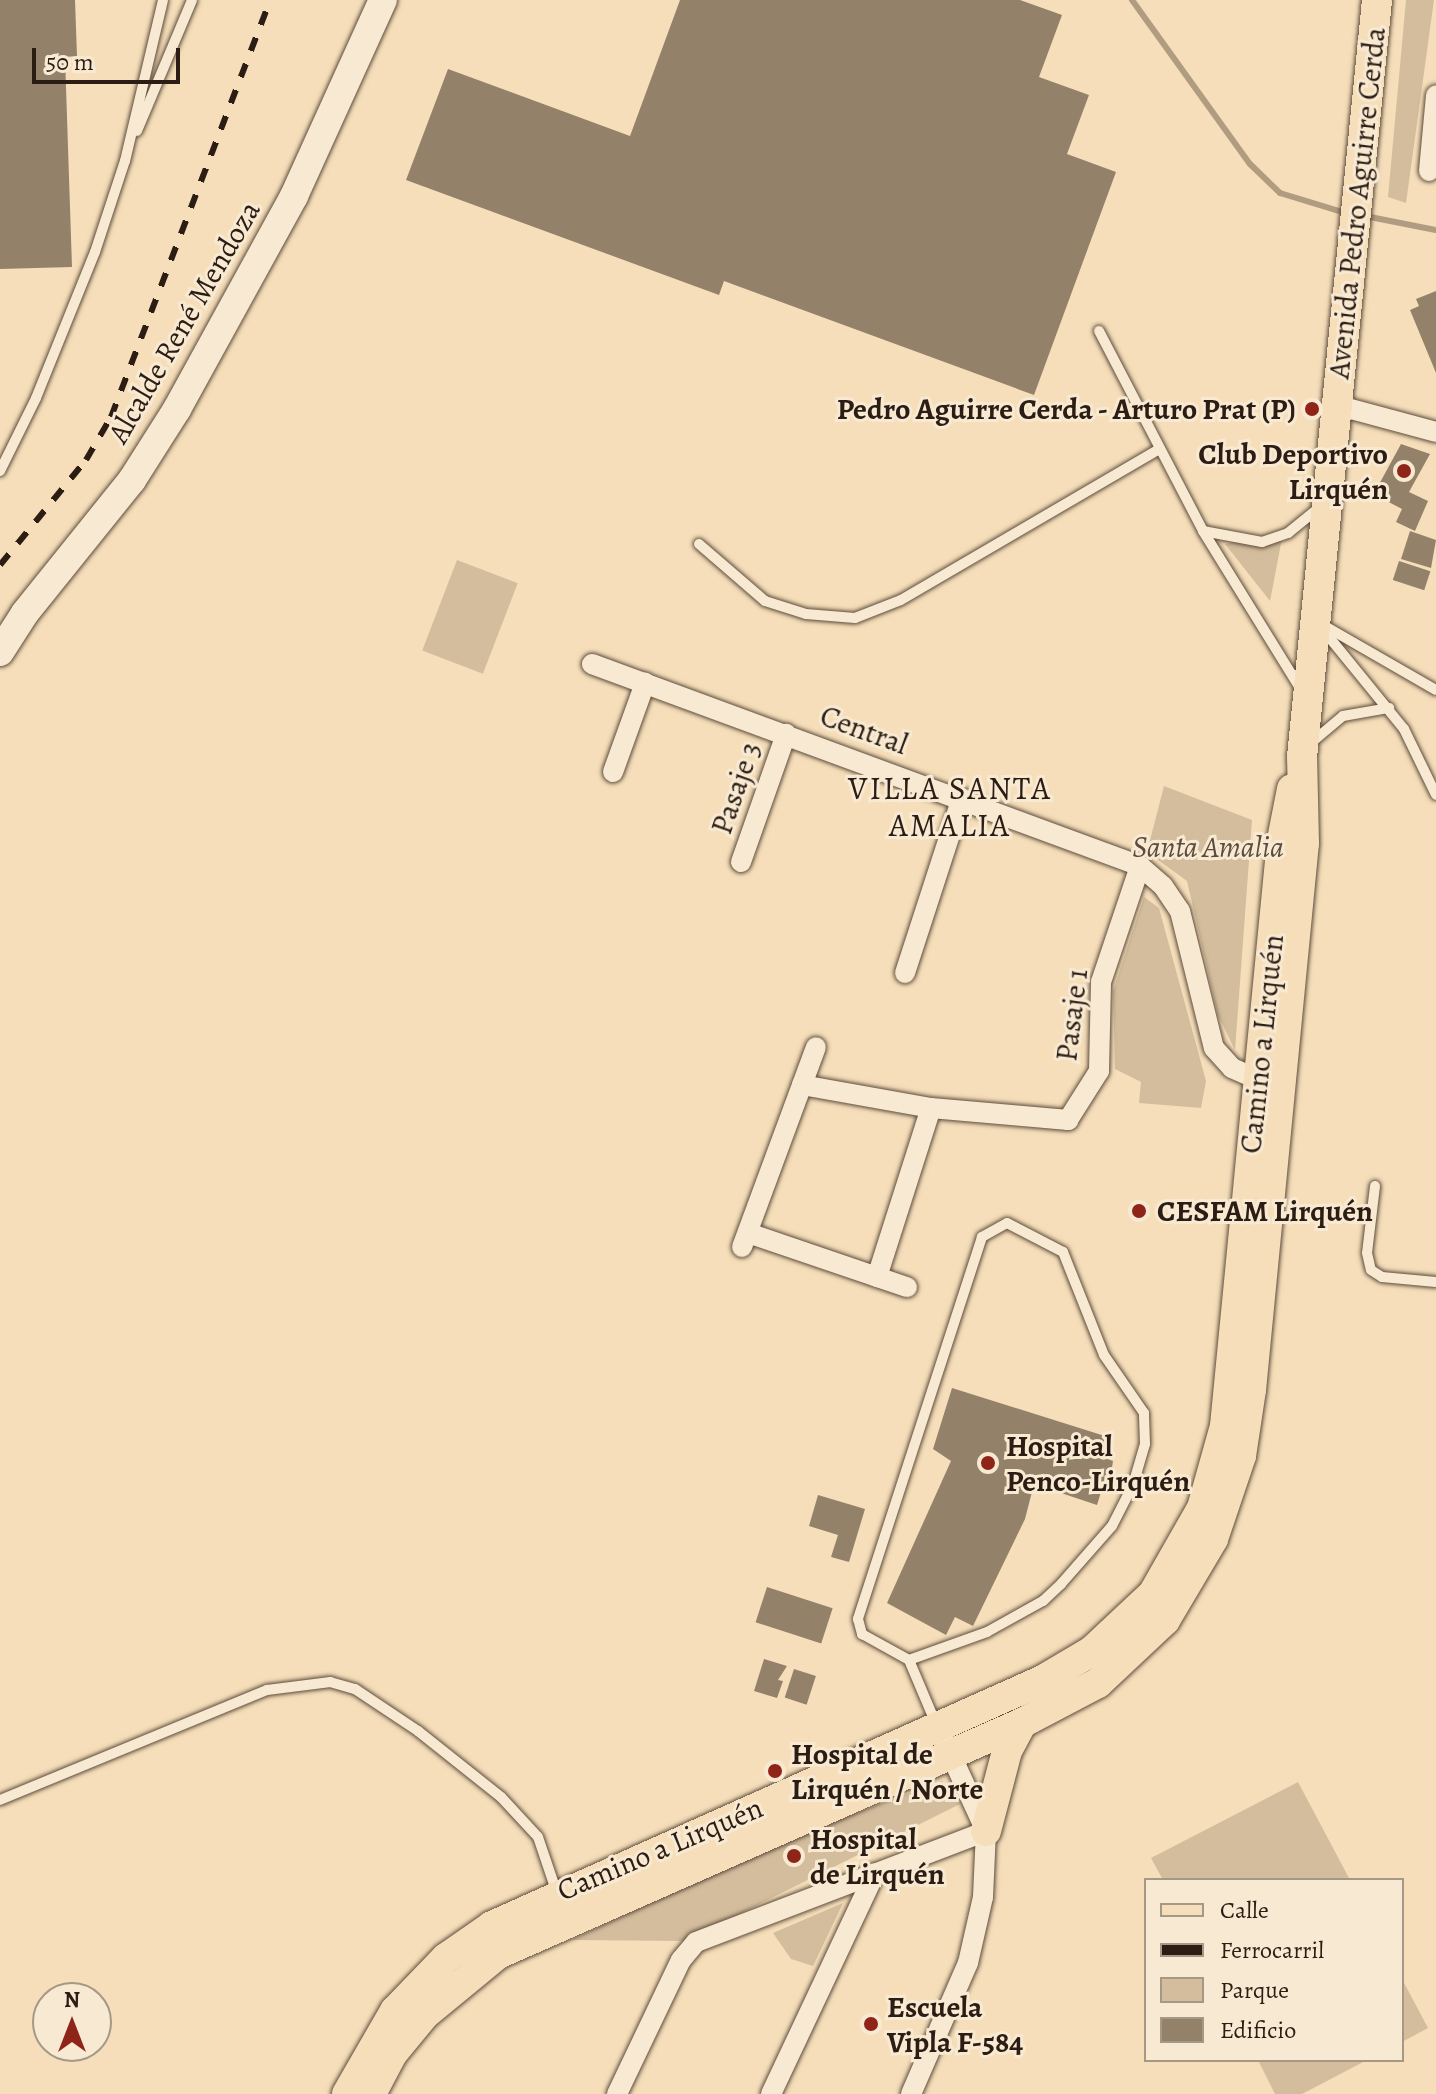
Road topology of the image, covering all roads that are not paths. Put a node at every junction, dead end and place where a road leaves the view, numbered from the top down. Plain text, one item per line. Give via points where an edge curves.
1 (163, 0) edge
2 (192, 0) edge
3 (383, 0) edge
4 (1377, 0) edge
5 (1436, 95) edge
6 (125, 161) junction
7 (1429, 171) dead end
8 (1099, 331) dead end
9 (1336, 405) junction
10 (1436, 432) edge
11 (1158, 450) junction
12 (0, 471) edge
13 (1327, 500) junction
14 (1203, 531) junction
15 (699, 544) dead end
16 (1315, 621) junction
17 (0, 652) edge
18 (592, 664) dead end
19 (645, 683) junction
20 (1436, 690) edge
21 (1308, 700) junction
22 (1389, 708) junction
23 (786, 734) junction
24 (1302, 757) junction
25 (613, 772) dead end
26 (1436, 795) edge
27 (962, 798) junction
28 (741, 862) dead end
29 (1140, 866) junction
30 (905, 973) dead end
31 (816, 1047) dead end
32 (1259, 1080) junction
33 (802, 1085) junction
34 (931, 1108) junction
35 (1375, 1186) dead end
36 (877, 1277) junction
37 (1436, 1282) edge
38 (907, 1287) dead end
39 (909, 1660) junction
40 (1022, 1723) junction
41 (944, 1742) junction
42 (0, 1800) edge
43 (986, 1831) junction
44 (875, 1873) junction
45 (557, 1893) junction
46 (347, 2094) edge
47 (371, 2094) edge
48 (617, 2094) edge
49 (771, 2094) edge
50 (911, 2094) edge

1 - 6 lane
2 - 6 lane
3 - 17 street, Alcalde René Mendoza via 294,196 177,409 132,480
4 - 9 main road, Avenida Pedro Aguirre Cerda
5 - 7 street
6 - 12 lane via 78,298
8 - 11 lane
9 - 10 street
9 - 13 main road, Camino a Lirquén
11 - 14 lane
11 - 15 lane via 901,600 855,618 806,614 765,601
13 - 14 lane via 1303,524 1262,542
13 - 16 main road, Camino a Lirquén
14 - 21 lane
16 - 20 lane
16 - 21 main road, Camino a Lirquén
16 - 22 lane
18 - 19 street, Central
19 - 23 street, Central
19 - 25 street
21 - 24 main road, Camino a Lirquén
22 - 24 lane via 1343,716 1319,733
22 - 26 lane
23 - 27 street, Central
23 - 28 street, Pasaje 3
24 - 32 main road, Camino a Lirquén via 1282,840
24 - 40 main road, Camino a Lirquén via 1304,843 1250,1401 1234,1484 1199,1567 1144,1644 1098,1683
27 - 29 street, Central
27 - 30 street
29 - 32 street, Central via 1180,911 1214,1048 1232,1068
29 - 34 street, Pasaje 1 via 1101,982 1099,1071 1068,1120
31 - 33 street
32 - 41 main road, Camino a Lirquén via 1225,1426 1212,1481 1189,1537 1153,1594 1092,1651
33 - 34 street
33 - 36 street via 745,1240
34 - 36 street
35 - 37 lane via 1366,1260 1371,1270 1382,1277
36 - 38 street
39 - 39 lane via 862,1634 858,1619 982,1237 1007,1223 1063,1252 1104,1355 1144,1413 1145,1444 1133,1485 1112,1526 1043,1601 987,1632
39 - 41 lane
40 - 41 main road, Camino a Lirquén
40 - 43 main road via 1007,1751
41 - 43 street
41 - 45 main road, Camino a Lirquén
41 - 47 main road, Camino a Lirquén via 498,1954 424,2015 392,2054
42 - 45 lane via 267,1690 330,1682 355,1689 418,1731 501,1797 538,1837
43 - 44 street
43 - 50 street via 975,1941
44 - 48 street via 689,1947
44 - 49 street
45 - 46 main road, Camino a Lirquén via 492,1926 446,1958 395,2011

